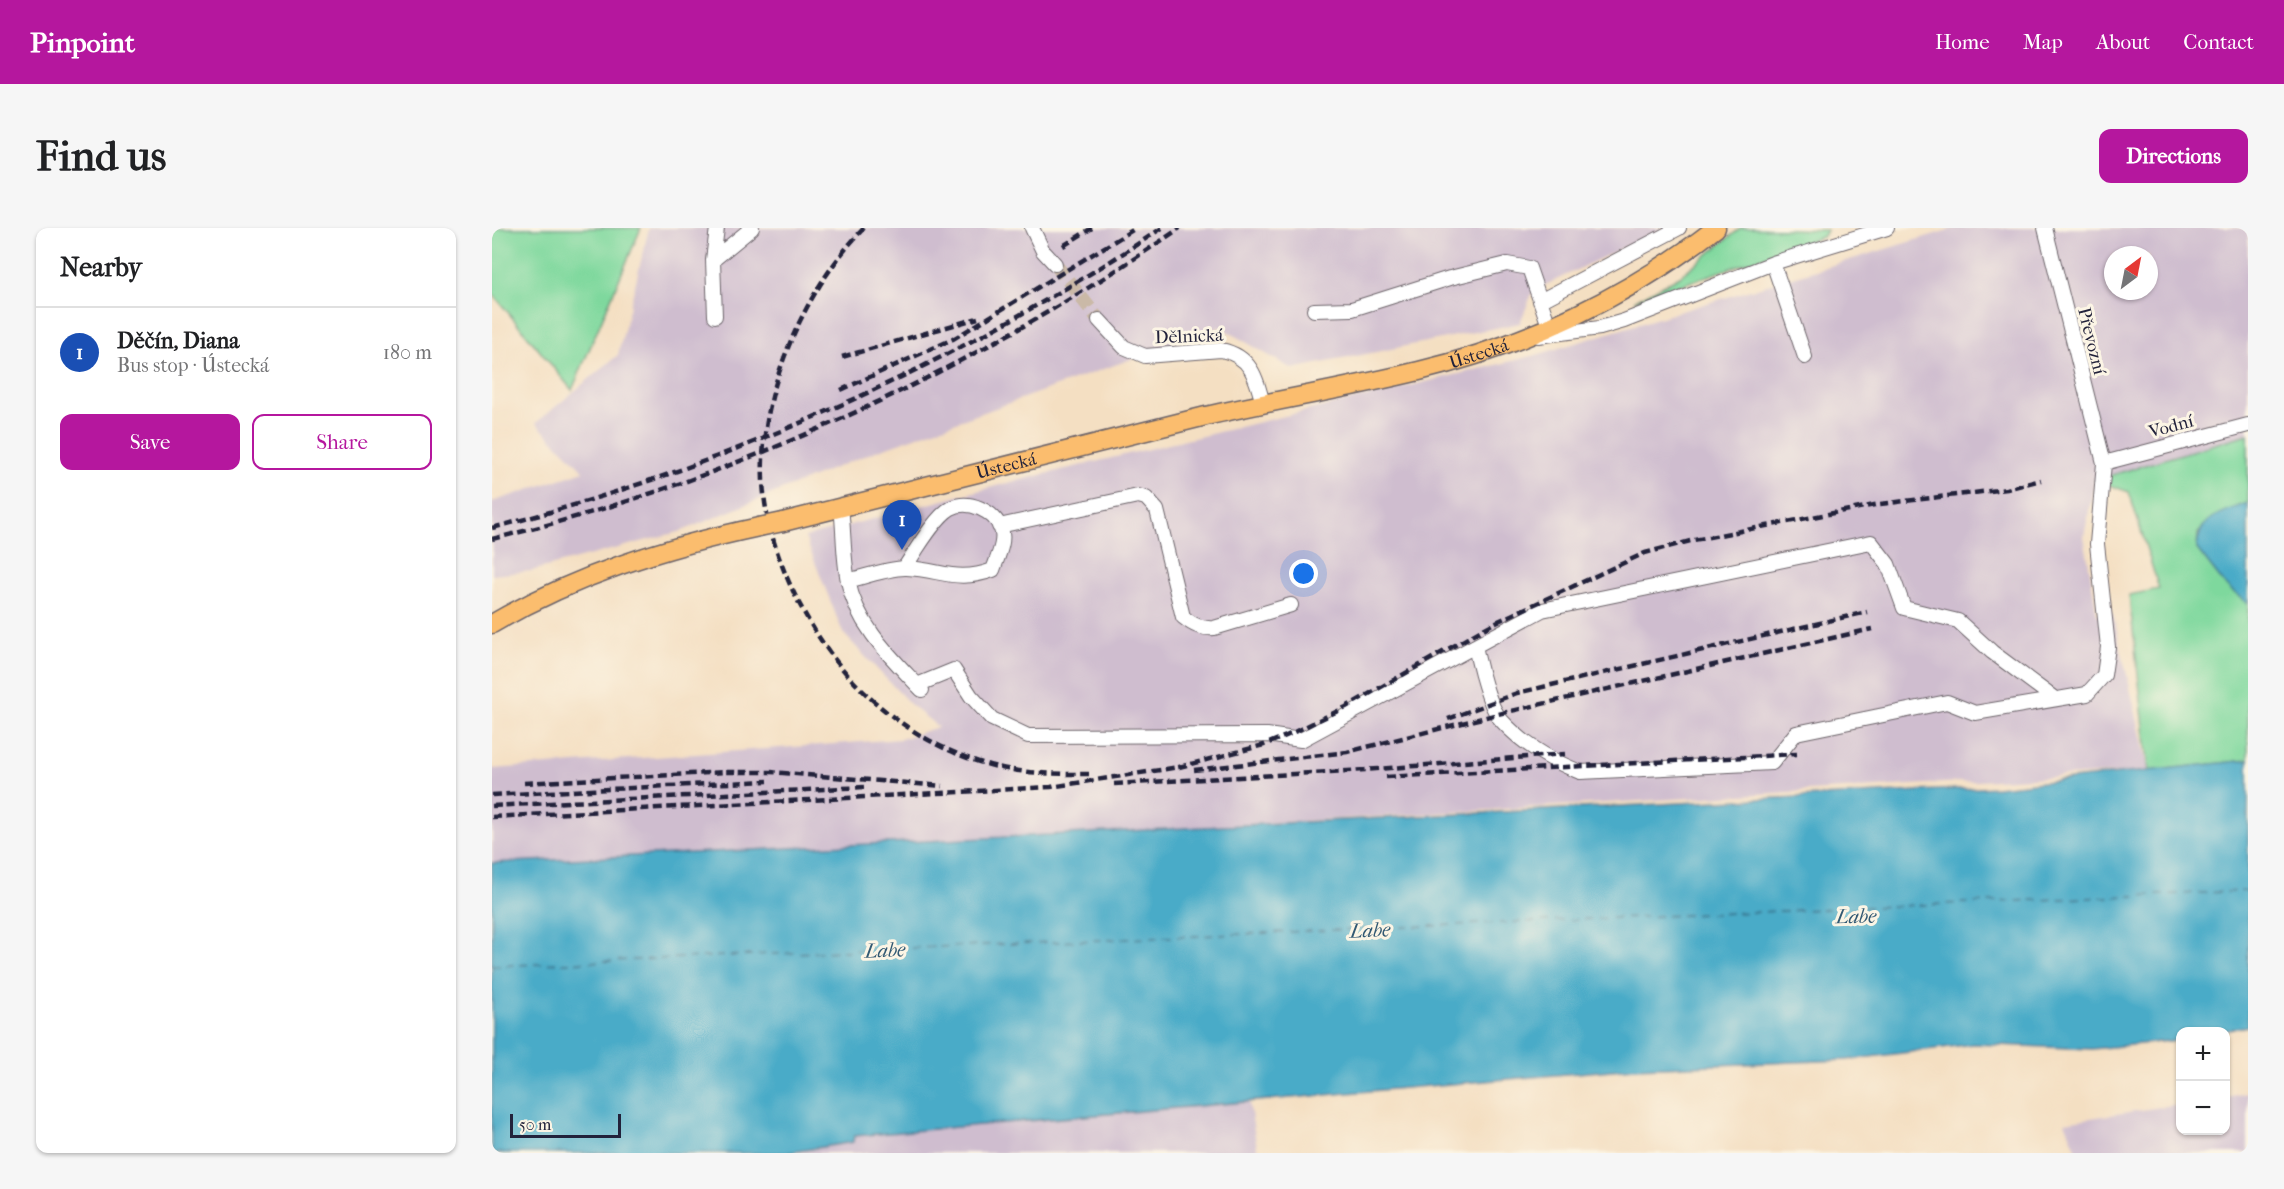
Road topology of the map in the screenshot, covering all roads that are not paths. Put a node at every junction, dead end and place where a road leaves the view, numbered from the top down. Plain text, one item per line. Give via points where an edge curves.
1 (717, 228) edge
2 (752, 228) edge
3 (1032, 228) edge
4 (1679, 228) edge
5 (1716, 228) edge
6 (1852, 228) edge
7 (1887, 228) edge
8 (2045, 228) edge
9 (1869, 234) junction
10 (713, 260) junction
11 (1773, 263) junction
12 (1055, 264) tunnel mouth
13 (1540, 301) junction
14 (1314, 310) dead end
15 (715, 316) dead end
16 (1099, 320) tunnel mouth
17 (1550, 326) junction
18 (1528, 336) junction
19 (1805, 357) dead end
20 (1263, 404) junction
21 (2248, 425) edge
22 (2104, 463) junction
23 (841, 507) junction
24 (999, 526) junction
25 (905, 567) junction
26 (848, 581) junction
27 (1291, 605) dead end
28 (492, 624) edge
29 (1476, 646) junction
30 (2055, 699) junction

1 - 10 street
2 - 10 street
3 - 12 street via 1043,251
4 - 13 street
5 - 17 main road, Ústecká via 1629,288
6 - 9 street
7 - 9 street, Ústecká
8 - 22 street, Převozní
9 - 11 street, Ústecká
10 - 15 street
11 - 18 street, Ústecká via 1624,321 1600,328
11 - 19 street
13 - 14 street via 1529,268 1507,264 1352,309
13 - 17 street
16 - 20 street, Dělnická via 1124,347 1145,356 1221,350 1233,353 1249,363
17 - 18 main road, Ústecká
18 - 20 main road, Ústecká via 1421,371
20 - 23 main road, Ústecká
21 - 22 street, Vodní
22 - 30 street, Převozní via 2097,544 2108,647 2104,675 2087,694
23 - 26 street
23 - 28 main road, Ústecká, bridge via 652,553 533,600
24 - 25 street via 990,514 974,506 962,504 949,509
24 - 25 street via 1001,548 993,570 974,577 956,577
24 - 27 street via 1128,498 1146,498 1157,510 1184,617 1193,624 1214,628
25 - 26 street
26 - 29 street via 866,627 919,688 954,670 992,719 1028,736 1267,735 1301,740
29 - 30 street via 1542,610 1871,542 1888,564 1904,608 1958,621
29 - 30 street, Převozní via 1483,680 1500,720 1551,761 1580,772 1772,763 1796,733 1947,702 1975,713

